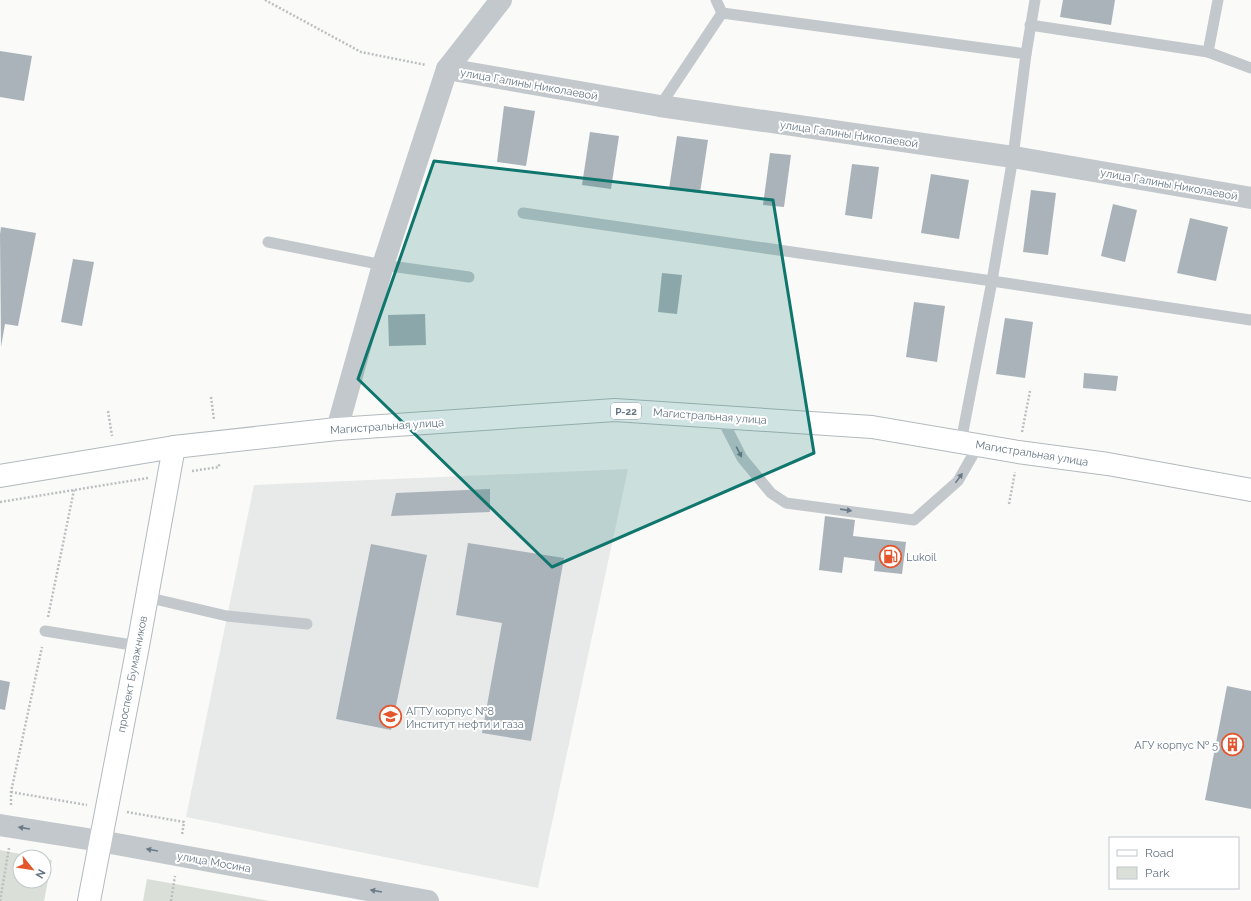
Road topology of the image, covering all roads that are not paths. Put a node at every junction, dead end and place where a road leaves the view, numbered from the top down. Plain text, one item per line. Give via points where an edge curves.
1 (501, 0) edge
2 (716, 0) edge
3 (1034, 0) edge
4 (1218, 0) edge
5 (722, 13) junction
6 (1030, 25) junction
7 (1208, 52) junction
8 (1026, 54) junction
9 (1251, 68) edge
10 (447, 69) junction
11 (660, 106) junction
12 (1013, 158) junction
13 (1251, 198) edge
14 (523, 213) dead end
15 (268, 242) dead end
16 (383, 265) junction
17 (469, 277) dead end
18 (992, 281) junction
19 (1251, 320) edge
20 (722, 417) junction
21 (337, 430) junction
22 (969, 444) junction
23 (174, 447) junction
24 (0, 476) edge
25 (1251, 490) edge
26 (146, 597) junction
27 (307, 624) dead end
28 (45, 631) road end
29 (138, 646) junction
30 (6, 826) edge
31 (100, 841) junction
32 (89, 901) edge
33 (428, 901) edge

1 - 10 street
2 - 5 lane
3 - 6 lane
4 - 7 lane
5 - 8 lane
5 - 11 lane
6 - 7 lane
6 - 8 lane
7 - 9 lane
8 - 12 lane
10 - 11 street, улица Галины Николаевой
10 - 16 street
11 - 12 street, улица Галины Николаевой
12 - 13 street, улица Галины Николаевой
12 - 18 lane
14 - 18 lane
15 - 16 lane
16 - 17 lane
16 - 21 street
18 - 19 lane
18 - 22 lane
20 - 21 main road, Магистральная улица / Р-22 via 615,410
20 - 22 main road, Магистральная улица / Р-22 via 872,428
20 -> 22 lane via 742,458 771,493 786,503 914,520 958,481
21 - 23 main road, Магистральная улица / Р-22
22 - 25 main road, Магистральная улица / Р-22 via 1108,464
23 - 24 main road, Магистральная улица / Р-22
23 - 26 main road, проспект Бумажников
26 - 27 lane via 227,616
26 - 29 main road, проспект Бумажников
28 - 29 lane
29 - 31 main road, проспект Бумажников
31 -> 30 street, улица Мосина
31 - 32 main road, проспект Бумажников
33 -> 31 street, улица Мосина

